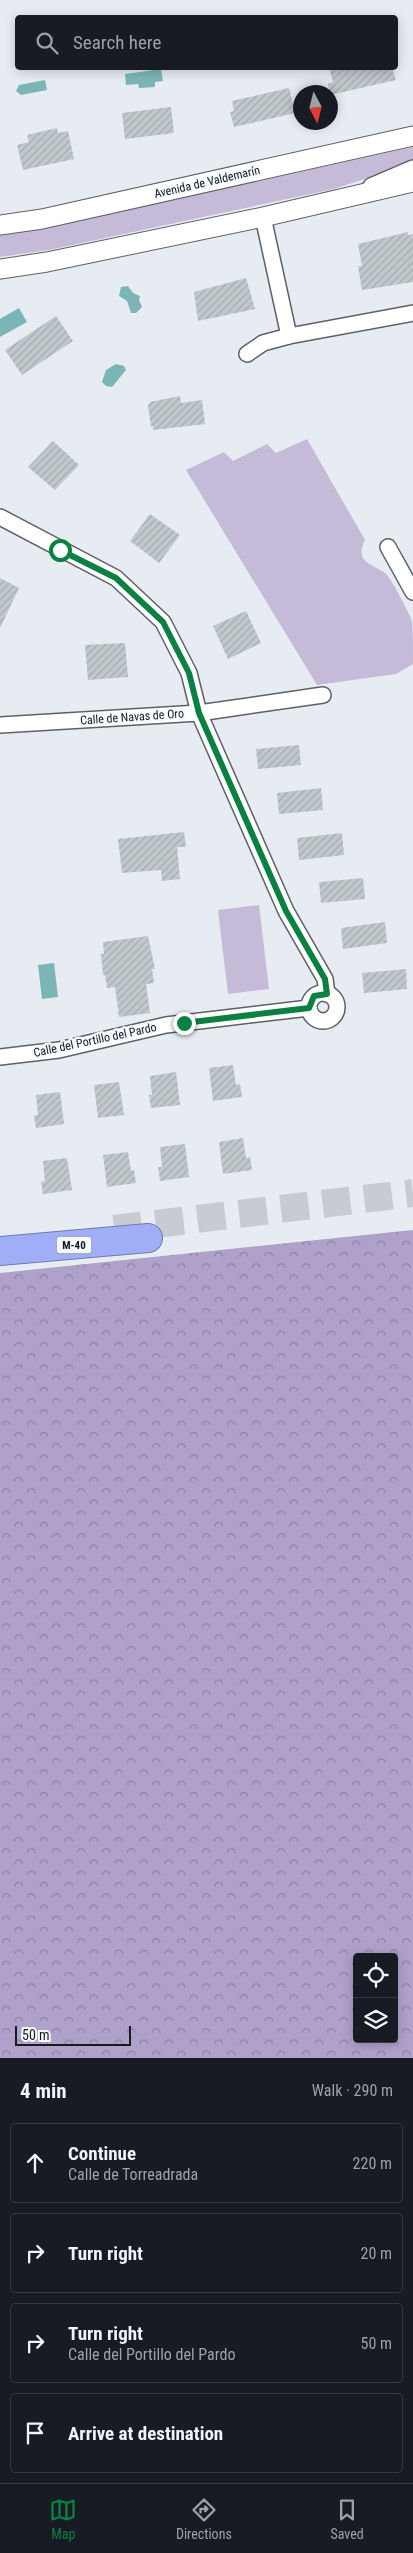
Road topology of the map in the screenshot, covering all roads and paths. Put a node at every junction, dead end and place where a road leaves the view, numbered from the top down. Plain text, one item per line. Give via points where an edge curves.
1 (413, 136) edge
2 (413, 168) edge
3 (413, 182) edge
4 (342, 199) junction
5 (263, 217) junction
6 (0, 225) edge
7 (0, 268) edge
8 (413, 313) edge
9 (289, 336) junction
10 (247, 354) dead end
11 (0, 517) edge
12 (388, 546) dead end
13 (413, 592) edge
14 (324, 695) dead end
15 (199, 713) junction
16 (0, 726) edge
17 (327, 994) junction
18 (309, 1008) junction
19 (0, 1058) edge
20 (148, 1238) dead end
21 (0, 1252) edge

1 - 6 street, Avenida de Valdemarín via 42,219
2 - 4 street
3 - 4 street
4 - 5 street
5 - 7 street via 47,262
5 - 9 street
8 - 9 street
9 - 10 street via 263,343
11 - 15 street via 116,578 163,622 189,673
12 - 13 street
14 - 15 street, Calle de Navas de Oro
15 - 16 street, Calle de Navas de Oro
15 - 17 street via 286,911 325,979
17 - 18 street via 314,996
17 - 18 street via 336,1003 334,1016 326,1021 316,1019
18 - 19 street, Calle del Portillo del Pardo via 166,1026 58,1050
20 - 21 highway, M-40

